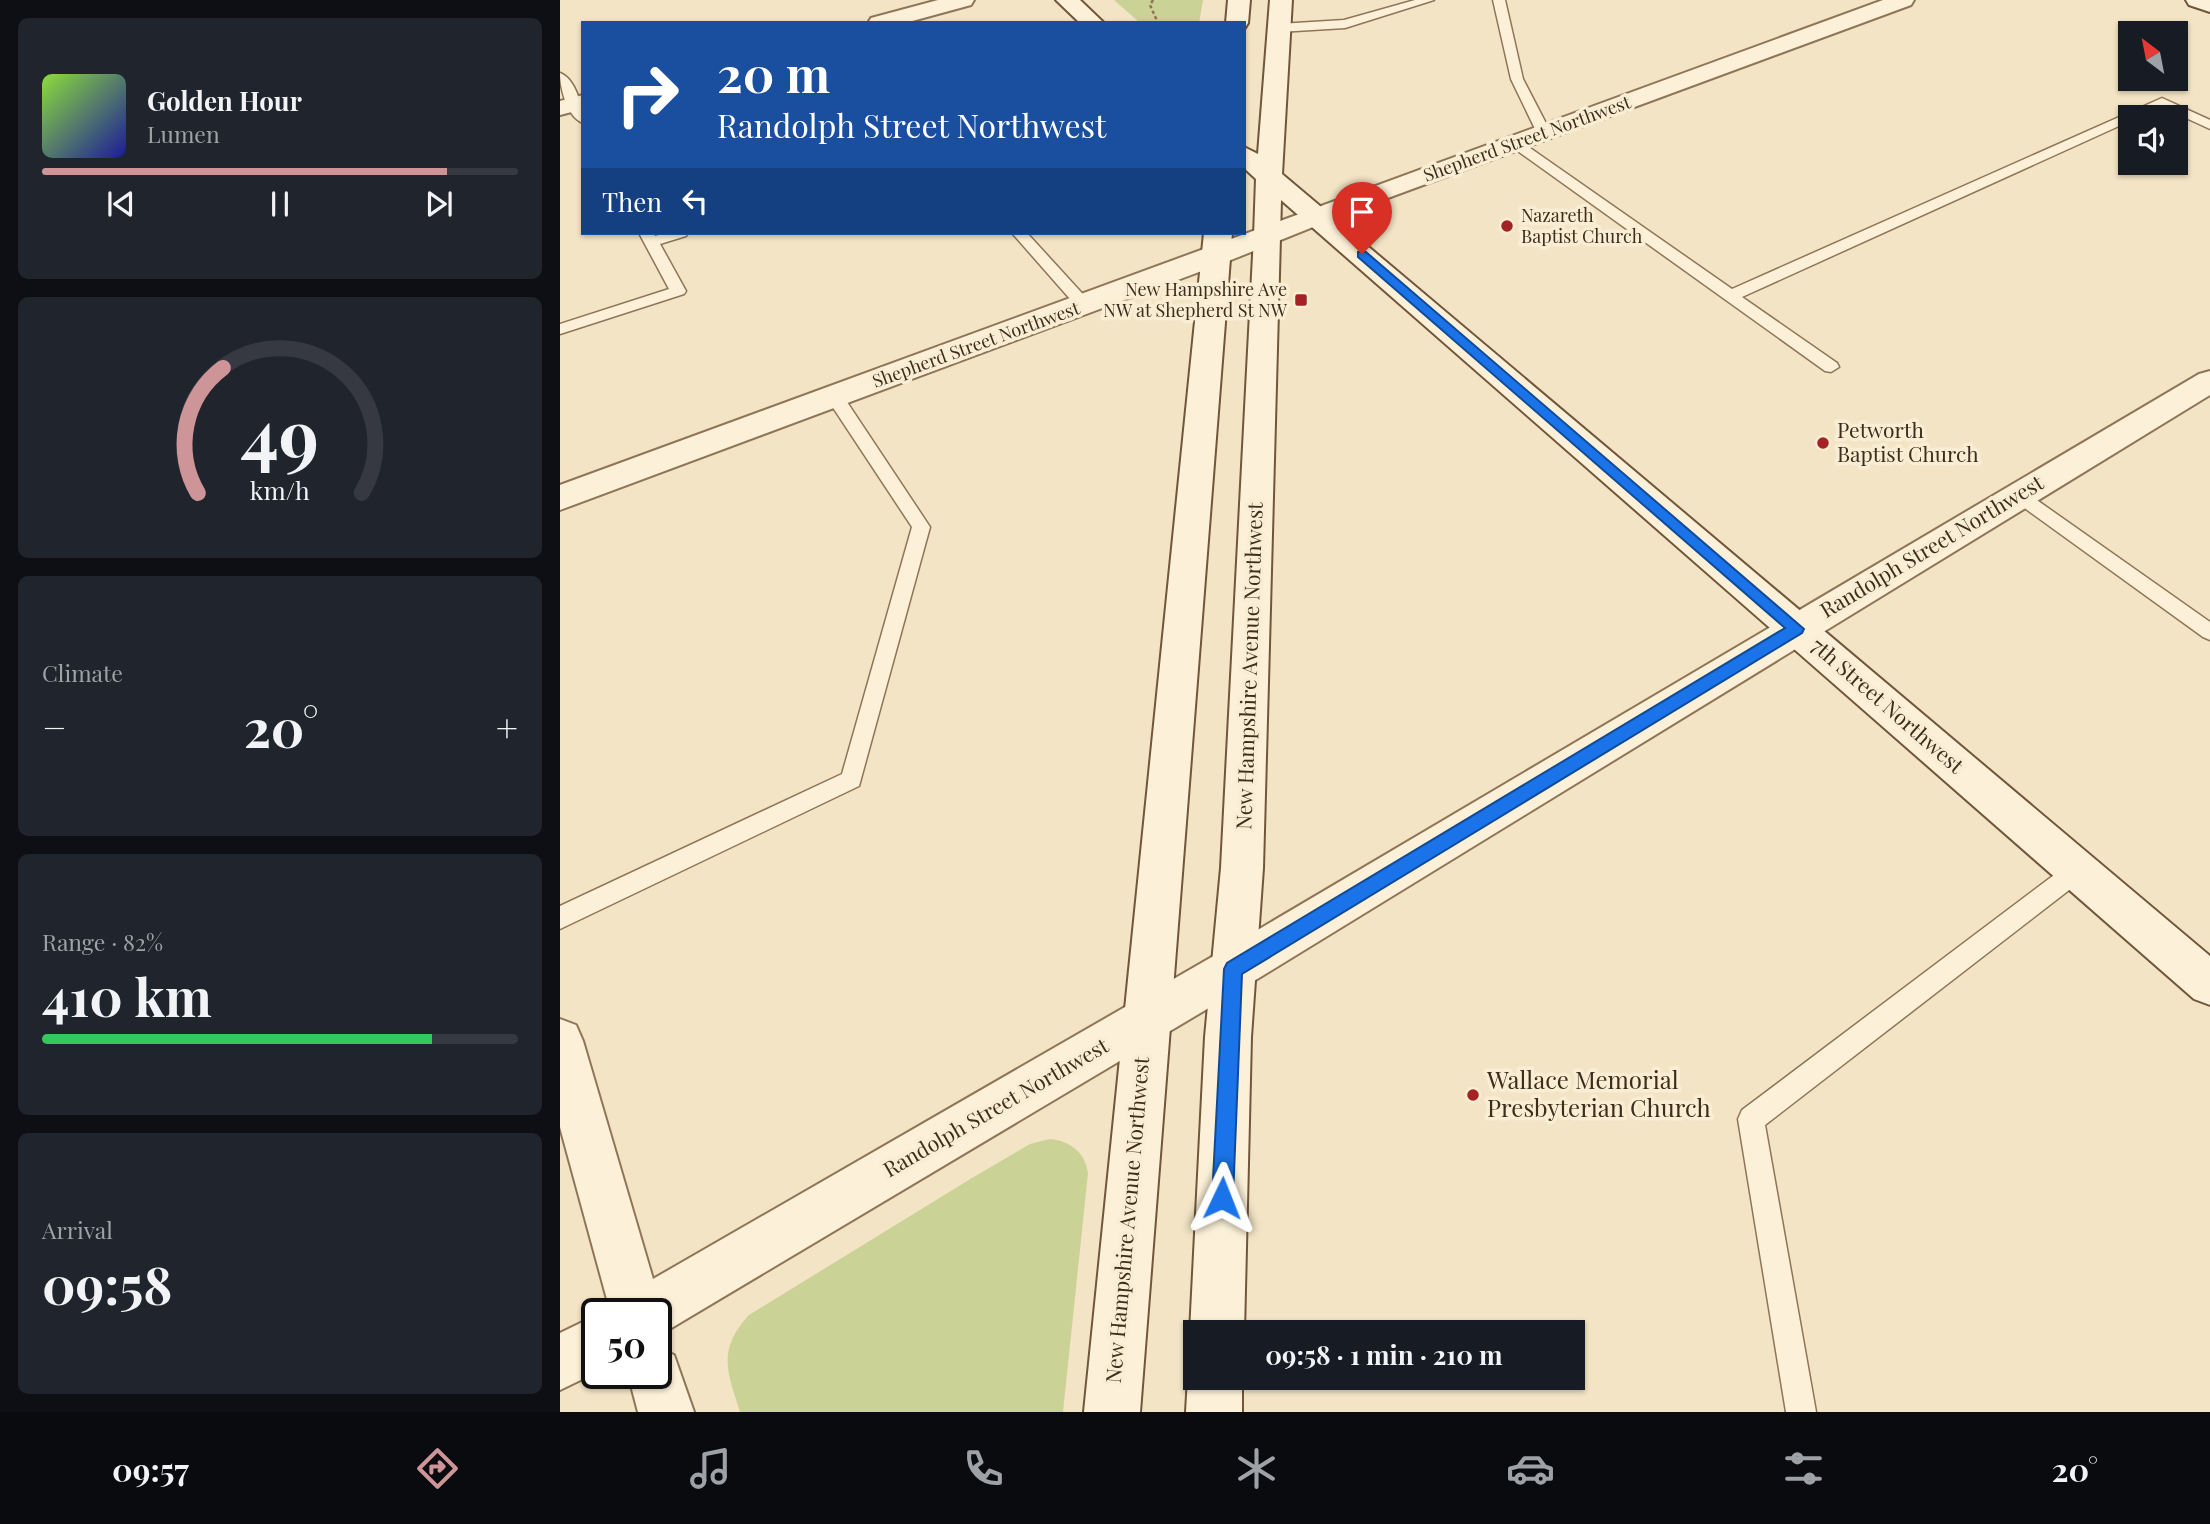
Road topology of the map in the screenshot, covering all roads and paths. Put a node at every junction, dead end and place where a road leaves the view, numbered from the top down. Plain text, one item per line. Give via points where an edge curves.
1 (963, 0) edge
2 (1067, 0) edge
3 (1144, 0) edge
4 (1153, 0) edge
5 (1239, 0) edge
6 (1428, 0) edge
7 (1499, 0) edge
8 (1903, 0) edge
9 (2197, 0) edge
10 (1150, 5) junction
11 (2210, 5) edge
12 (1280, 14) edge
13 (886, 21) edge
14 (1091, 21) edge
15 (1157, 21) edge
16 (1237, 21) edge
17 (560, 77) edge
18 (575, 108) edge
19 (2210, 125) edge
20 (1544, 133) junction
21 (1515, 144) junction
22 (1257, 167) edge
23 (1318, 217) junction
24 (1021, 235) edge
25 (1268, 236) junction
26 (648, 237) edge
27 (1217, 245) edge
28 (1730, 296) junction
29 (1084, 305) junction
30 (560, 329) edge
31 (1831, 367) dead end
32 (2210, 381) edge
33 (835, 397) junction
34 (2018, 495) junction
35 (560, 498) edge
36 (1796, 629) junction
37 (2210, 632) edge
38 (2078, 870) junction
39 (560, 918) edge
40 (1233, 969) junction
41 (2210, 984) edge
42 (1145, 1022) junction
43 (560, 1041) edge
44 (632, 1298) edge
45 (671, 1298) edge
46 (1217, 1320) edge
47 (581, 1351) edge
48 (560, 1363) edge
49 (659, 1389) edge
50 (1215, 1390) edge
51 (666, 1412) edge
52 (1112, 1412) edge
53 (1214, 1412) edge
54 (1801, 1412) edge

1 - 13 street
2 - 14 street
3 - 10 path
4 - 10 path
5 - 16 street
6 - 12 lane via 1345,24
7 - 20 lane via 1517,79
8 - 20 street, Shepherd Street Northwest
9 - 11 street
10 - 15 path
12 - 22 street, New Hampshire Avenue Northwest
17 - 18 lane
19 - 28 lane via 2162,102
20 - 21 street, Shepherd Street Northwest
21 - 23 street, Shepherd Street Northwest
21 - 28 lane
22 - 23 street, 7th Street Northwest
22 - 25 street, New Hampshire Avenue Northwest
23 - 25 street, Shepherd Street Northwest
23 - 36 street, 7th Street Northwest
24 - 29 lane
25 - 27 street, Shepherd Street Northwest
25 - 40 street, New Hampshire Avenue Northwest via 1242,868
26 - 30 lane via 678,290
27 - 29 street, Shepherd Street Northwest
27 - 42 street, New Hampshire Avenue Northwest
28 - 31 lane
29 - 33 street, Shepherd Street Northwest
32 - 34 street, Randolph Street Northwest
33 - 35 street, Shepherd Street Northwest
33 - 39 lane via 921,527 851,780
34 - 36 street, Randolph Street Northwest
34 - 37 lane
36 - 38 street, 7th Street Northwest
36 - 40 street, Randolph Street Northwest
38 - 41 street, 7th Street Northwest
38 - 54 lane via 1751,1119
40 - 42 street, Randolph Street Northwest
40 - 46 street, New Hampshire Avenue Northwest
42 - 45 street, Randolph Street Northwest
42 - 52 street, New Hampshire Avenue Northwest
43 - 44 street
47 - 48 street
49 - 51 street
50 - 53 street

